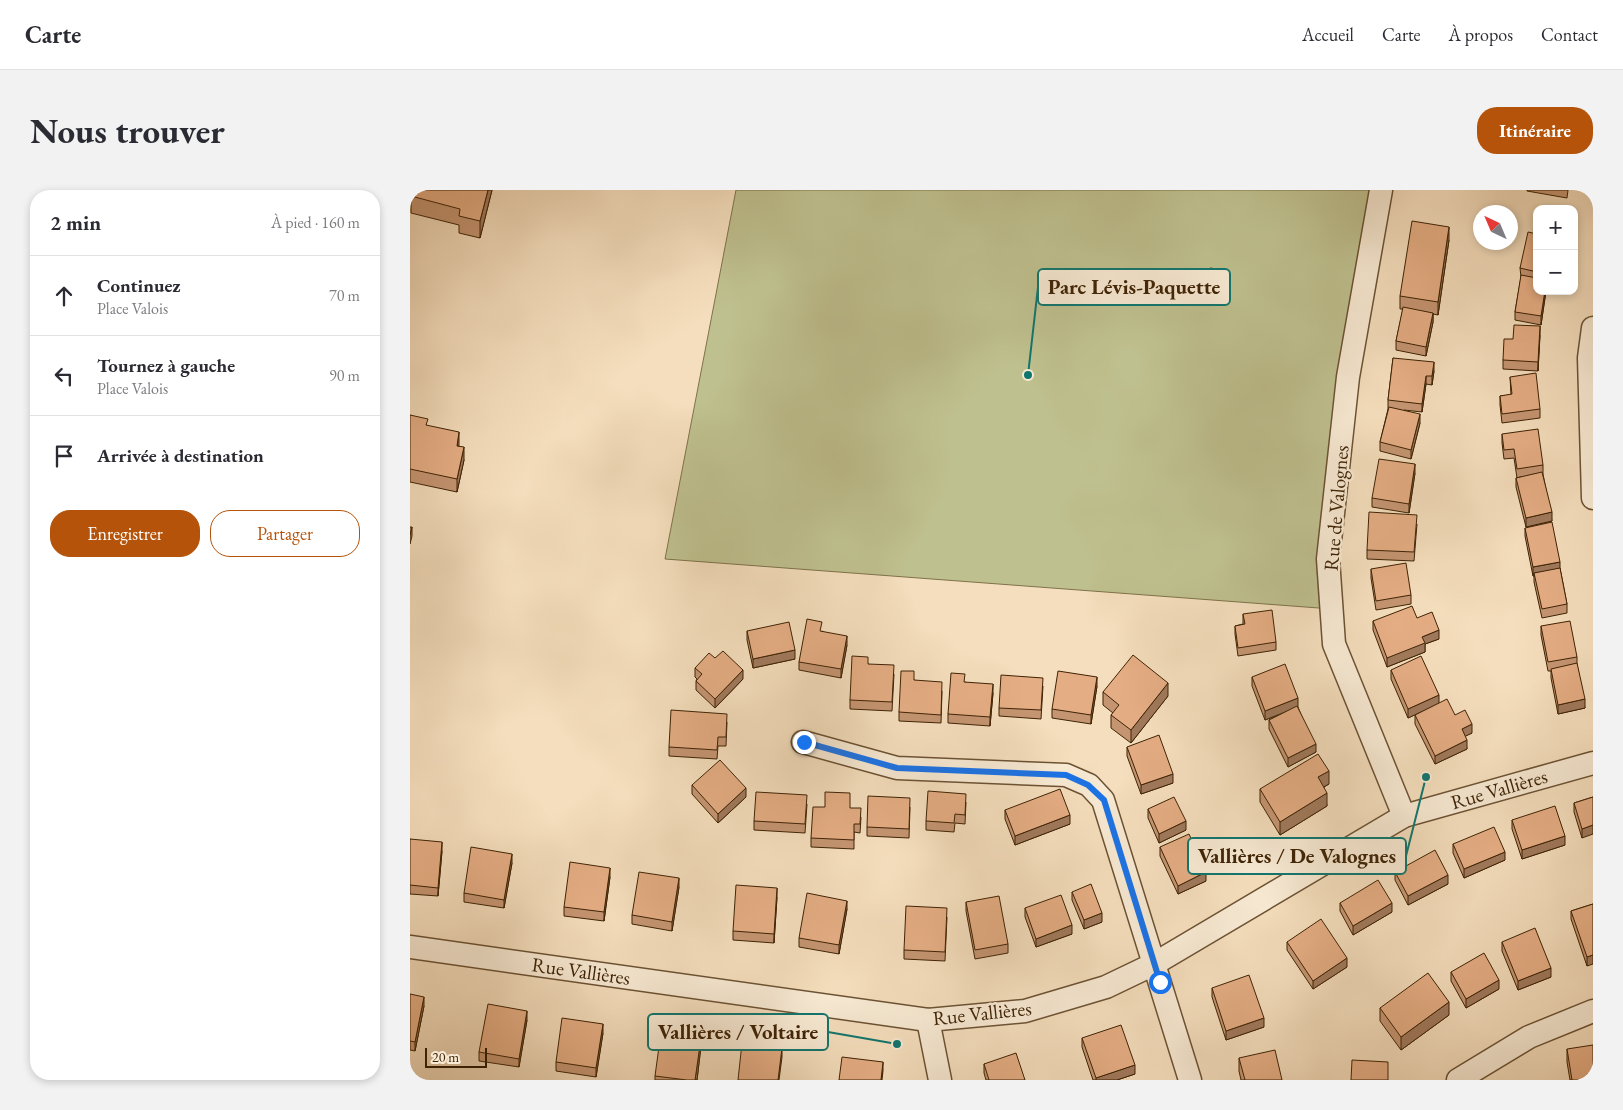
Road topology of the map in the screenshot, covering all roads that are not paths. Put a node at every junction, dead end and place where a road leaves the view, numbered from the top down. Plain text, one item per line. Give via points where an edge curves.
1 (1380, 190) edge
2 (1593, 328) edge
3 (1593, 498) edge
4 (804, 742) dead end
5 (1593, 762) edge
6 (1404, 816) junction
7 (410, 947) edge
8 (1154, 964) junction
9 (1593, 1010) edge
10 (928, 1020) junction
11 (940, 1080) edge
12 (1190, 1080) edge
13 (1458, 1080) edge

1 - 6 street, Rue de Valognes via 1348,377 1328,559 1334,644
2 - 3 street via 1589,358
4 - 8 street via 897,768 1066,775 1088,785 1104,800
5 - 6 street, Rue Vallières
6 - 8 street, Rue Vallières
7 - 10 street, Rue Vallières
8 - 10 street, Rue Vallières via 1106,987 1026,1011
8 - 12 street
9 - 13 street via 1529,1037
10 - 11 street

